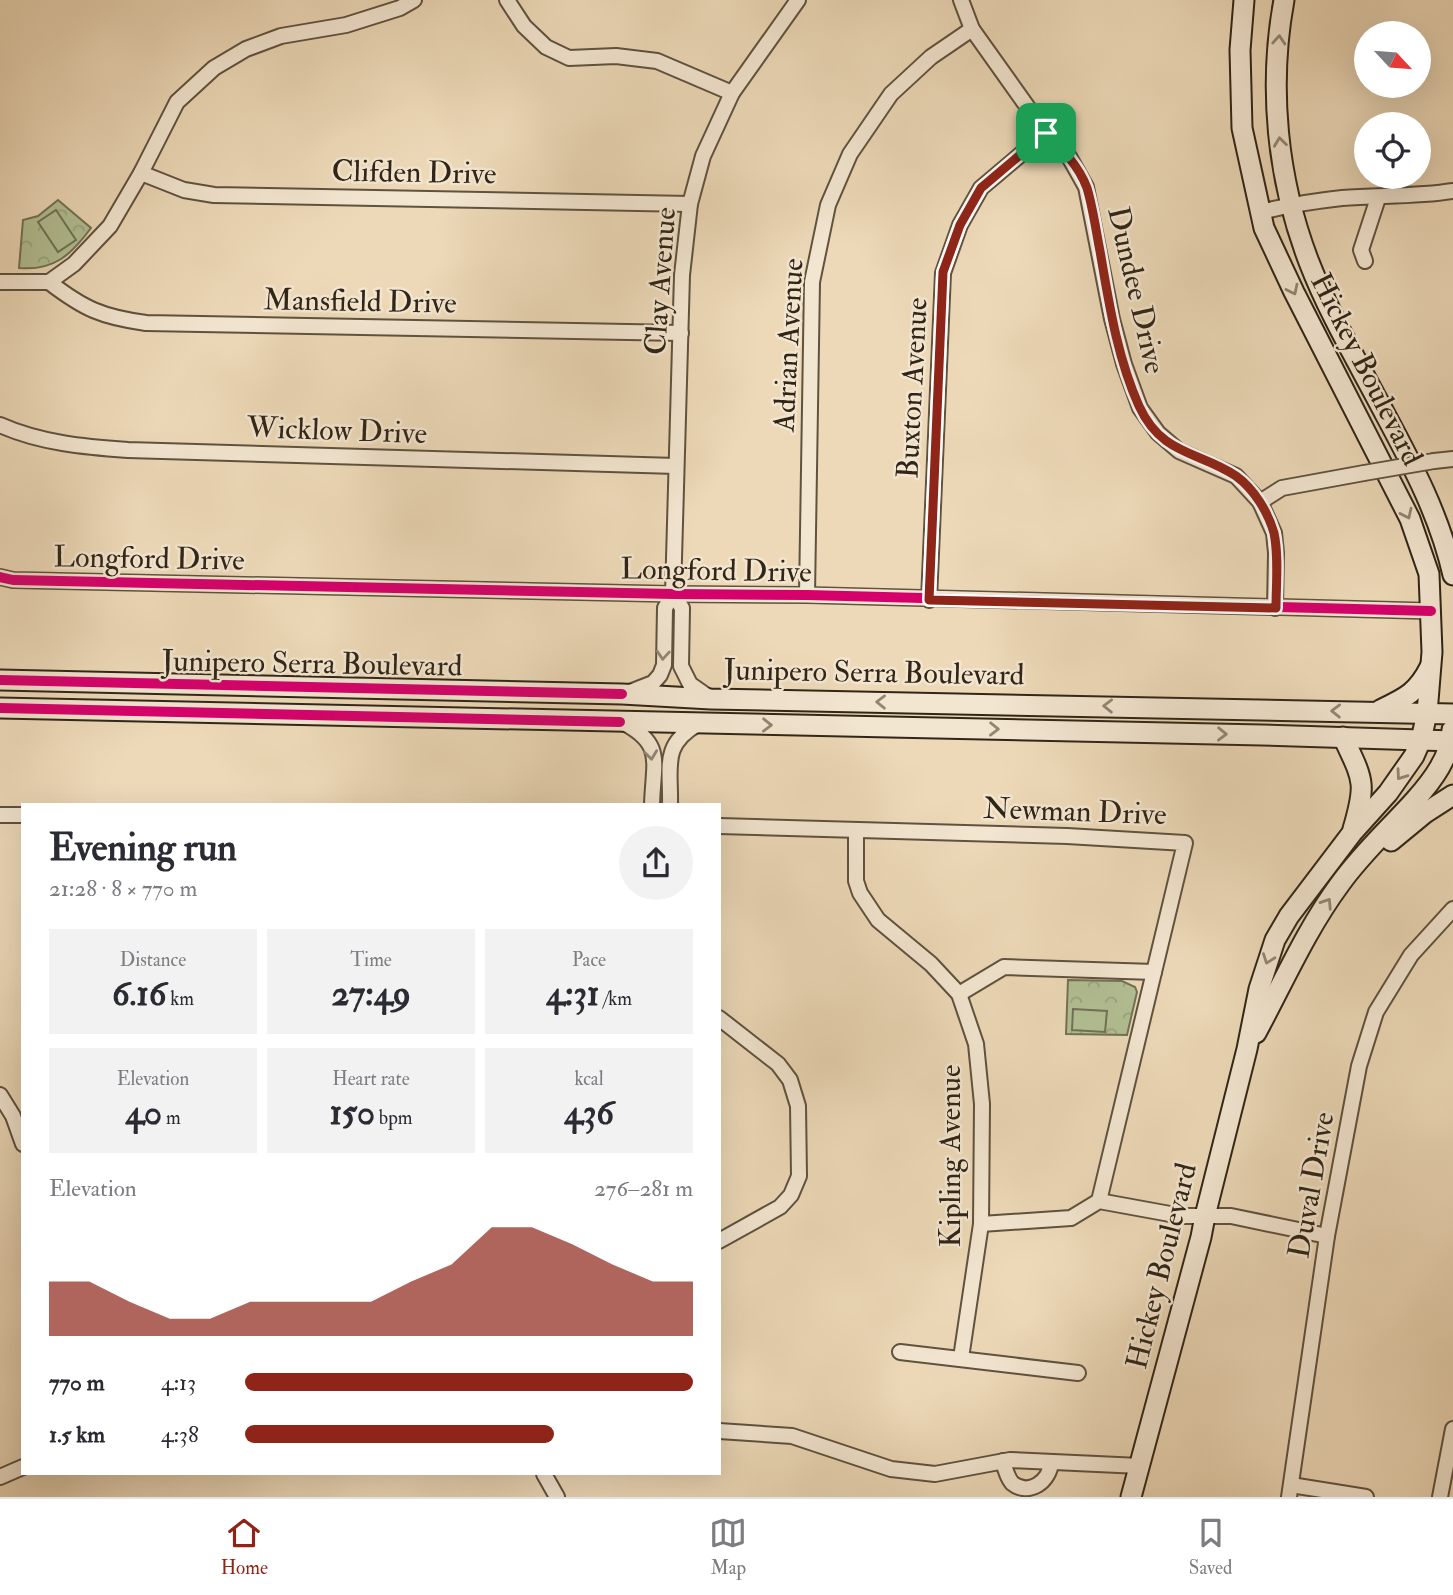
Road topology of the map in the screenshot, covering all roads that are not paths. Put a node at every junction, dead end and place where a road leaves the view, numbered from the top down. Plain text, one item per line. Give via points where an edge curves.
1 (414, 0) edge
2 (507, 0) edge
3 (798, 0) edge
4 (961, 0) edge
5 (1244, 0) edge
6 (1284, 0) edge
7 (972, 29) junction
8 (732, 93) junction
9 (1046, 133) junction
10 (141, 173) junction
11 (1453, 191) edge
12 (1378, 198) junction
13 (690, 204) junction
14 (1292, 204) junction
15 (1261, 212) junction
16 (1365, 261) dead end
17 (0, 282) edge
18 (49, 282) junction
19 (681, 333) junction
20 (0, 425) edge
21 (1453, 459) edge
22 (676, 466) junction
23 (1260, 502) junction
24 (1453, 575) edge
25 (0, 577) edge
26 (673, 594) junction
27 (807, 595) junction
28 (929, 600) junction
29 (1276, 608) junction
30 (1431, 611) junction
31 (1432, 663) junction
32 (0, 680) edge
33 (622, 694) junction
34 (711, 699) junction
35 (0, 708) edge
36 (1377, 712) junction
37 (1427, 713) junction
38 (1453, 713) edge
39 (620, 722) junction
40 (699, 723) junction
41 (1343, 737) junction
42 (1420, 740) junction
43 (1452, 741) edge
44 (1453, 795) edge
45 (652, 803) edge
46 (670, 803) edge
47 (0, 815) edge
48 (21, 815) edge
49 (721, 827) edge
50 (856, 830) junction
51 (1352, 833) junction
52 (1348, 873) junction
53 (1453, 909) edge
54 (1154, 972) junction
55 (959, 994) junction
56 (721, 1020) edge
57 (1247, 1049) junction
58 (0, 1095) edge
59 (21, 1138) edge
60 (1099, 1201) junction
61 (1205, 1216) junction
62 (981, 1224) junction
63 (1327, 1236) junction
64 (721, 1240) edge
65 (900, 1352) dead end
66 (961, 1358) junction
67 (1078, 1373) dead end
68 (1453, 1429) edge
69 (721, 1431) edge
70 (1003, 1461) junction
71 (1051, 1462) junction
72 (1140, 1466) junction
73 (21, 1467) edge
74 (1, 1472) edge
75 (545, 1475) edge
76 (1290, 1491) edge
77 (557, 1497) edge
78 (1131, 1497) edge
79 (1366, 1497) edge
80 (1440, 1497) edge

1 - 10 street via 346,25 281,36 214,68 177,102
2 - 8 street via 524,26 546,47 569,58 616,56 657,61
3 - 8 street, Clay Avenue
4 - 7 street, Dundee Drive
5 - 15 main road, Hickey Boulevard via 1242,128
14 -> 6 main road, Hickey Boulevard via 1282,163 1276,96
7 - 9 street, Dundee Drive
7 - 27 street, Adrian Avenue via 931,57 891,94 850,154 828,205 812,282
8 - 13 street, Clay Avenue via 704,156
9 - 23 street, Dundee Drive via 1068,155 1086,187 1112,319 1140,408 1179,451 1236,476
9 - 28 street, Buxton Avenue via 981,188 960,225 943,272
10 - 13 street, Clifden Drive via 184,190 215,195
10 - 18 street via 110,226 74,264
11 - 12 street
12 - 14 street
12 - 16 street via 1361,250
13 - 19 street, Clay Avenue
14 - 15 street
14 - 24 main road, Hickey Boulevard via 1324,295 1437,517
15 -> 30 main road, Hickey Boulevard via 1294,292 1410,519 1429,574
17 - 18 street
18 - 19 street, Mansfield Drive via 77,303 110,318 146,323
19 - 22 street, Clay Avenue
20 - 22 street, Wicklow Drive via 81,447 116,450
21 - 23 street, bridge via 1282,488
22 - 26 street, Clay Avenue
23 - 29 street, Dundee Drive via 1274,533
25 - 26 street, Longford Drive
26 - 27 street, Longford Drive
26 -> 33 street, Clay Avenue via 665,608 660,675 653,683
26 - 34 street, Clay Avenue via 682,608 681,666 690,684
27 - 28 street, Longford Drive
28 - 29 street, Longford Drive
29 - 30 street, Longford Drive
30 - 31 main road, Hickey Boulevard
31 - 36 main road via 1413,692
31 - 37 main road, Hickey Boulevard
32 - 33 main road, Junipero Serra Boulevard
33 - 34 main road, Junipero Serra Boulevard
36 -> 34 main road, Junipero Serra Boulevard
35 - 39 main road, Junipero Serra Boulevard
36 - 37 main road, Junipero Serra Boulevard
37 - 38 main road, Junipero Serra Boulevard
37 - 42 main road, Hickey Boulevard
38 - 43 main road, Hickey Boulevard
39 - 40 main road, Junipero Serra Boulevard
39 -> 45 street via 640,732 653,750
40 -> 41 main road, Junipero Serra Boulevard
40 - 46 street via 682,733 671,750
41 - 42 main road, Junipero Serra Boulevard
41 - 51 main road via 1362,778 1363,794
42 - 43 main road, Junipero Serra Boulevard
42 -> 51 main road, Hickey Boulevard via 1401,775
43 - 52 main road, Hickey Boulevard via 1420,794
44 - 52 main road
47 - 48 street
49 - 50 street, Newman Drive
50 - 54 street, Newman Drive via 1185,842
50 - 55 street, Kipling Avenue via 860,894 878,920 932,964
51 -> 57 main road, Hickey Boulevard via 1275,940
57 -> 52 main road, Hickey Boulevard via 1311,929
53 - 63 street, Duval Drive via 1411,955 1376,1012 1359,1066
54 - 55 street via 1004,967
54 - 60 street, Newman Drive
55 - 62 street, Kipling Avenue via 976,1044 982,1104
56 - 64 street via 778,1064 790,1080 798,1106 799,1176 780,1207
57 - 61 main road, Hickey Boulevard
58 - 59 street
60 - 61 street
60 - 62 street via 1071,1218
61 - 63 street via 1231,1216
61 - 72 main road, Hickey Boulevard
62 - 66 street, Kipling Avenue
63 - 76 street, Duval Drive
65 - 66 street
66 - 67 street
68 - 80 street
69 - 70 street via 792,1436 891,1469 935,1474
70 - 71 street
70 - 71 street via 1011,1481 1028,1490 1043,1483
71 - 72 street
72 - 78 main road, Hickey Boulevard
73 - 74 street
75 - 77 street
76 - 79 street

